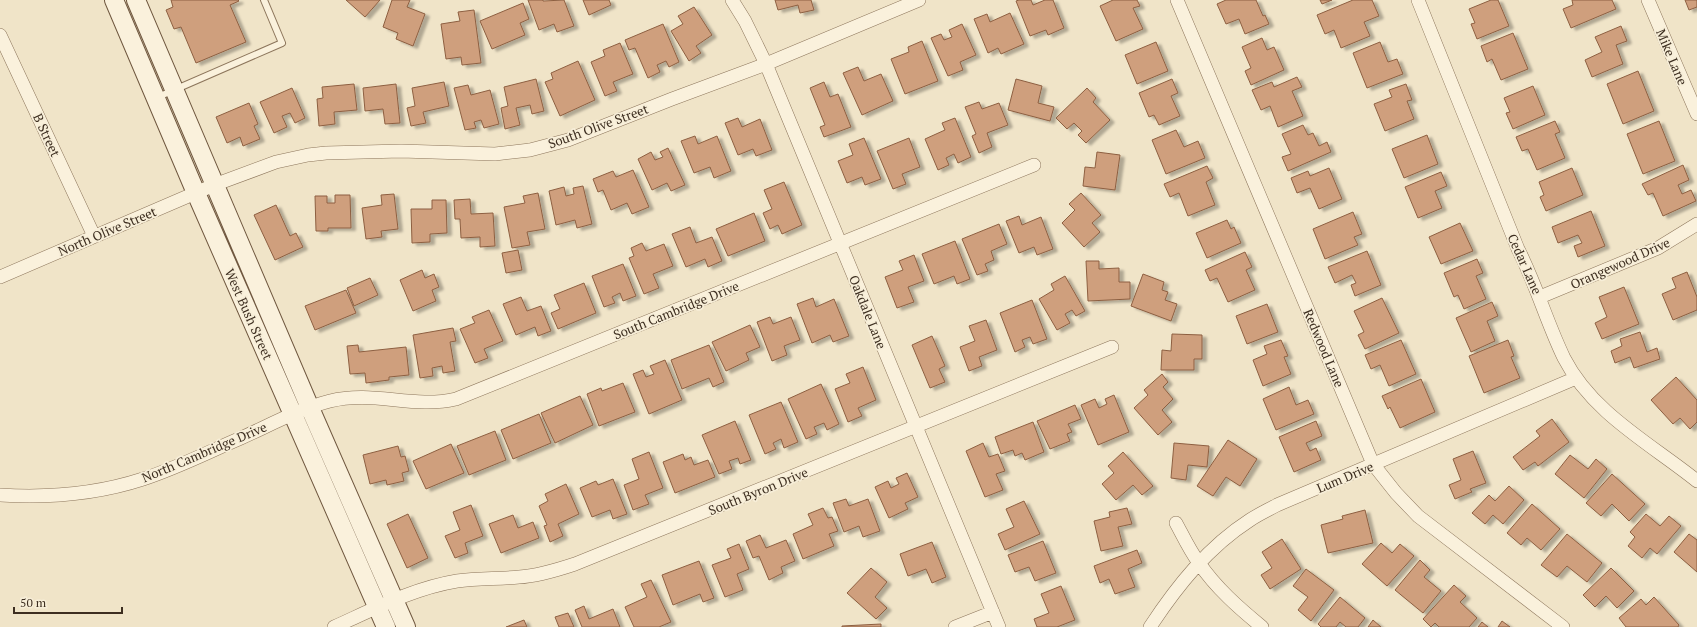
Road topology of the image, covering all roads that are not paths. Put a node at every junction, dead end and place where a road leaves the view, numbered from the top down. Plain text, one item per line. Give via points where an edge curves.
1 (114, 0) edge
2 (136, 0) edge
3 (264, 0) edge
4 (732, 0) edge
5 (919, 0) edge
6 (1177, 0) edge
7 (1418, 0) edge
8 (1648, 0) edge
9 (0, 35) edge
10 (766, 64) junction
11 (173, 90) junction
12 (156, 98) junction
13 (1697, 114) edge
14 (1034, 165) dead end
15 (214, 185) junction
16 (196, 193) junction
17 (1697, 224) edge
18 (94, 236) junction
19 (840, 243) junction
20 (0, 276) edge
21 (1540, 297) junction
22 (1112, 347) dead end
23 (1576, 378) junction
24 (310, 408) junction
25 (292, 415) junction
26 (916, 428) junction
27 (1373, 464) junction
28 (1697, 480) edge
29 (0, 495) edge
30 (1176, 523) dead end
31 (1199, 563) junction
32 (394, 599) junction
33 (377, 608) junction
34 (993, 612) junction
35 (334, 627) edge
36 (386, 627) edge
37 (406, 627) edge
38 (955, 627) edge
39 (1000, 627) edge
40 (1150, 627) edge
41 (1262, 627) edge
42 (1563, 627) edge

1 - 12 main road, West Bush Street
2 - 11 main road, West Bush Street
3 - 11 lane via 282,43
4 - 10 street, Oakdale Lane
5 - 10 street, South Olive Street
6 - 27 street, Redwood Lane
7 - 21 street, Cedar Lane via 1518,249
8 - 13 street, Mike Lane
9 - 18 street, B Street
10 - 15 street, South Olive Street via 568,140 530,150 495,154 401,151 320,153 276,162
10 - 19 street, Oakdale Lane
11 - 12 lane
11 - 15 main road, West Bush Street
12 - 16 main road, West Bush Street
14 - 19 street, South Cambridge Drive
15 - 16 street, North Olive Street
15 - 24 main road, West Bush Street
16 - 18 street, North Olive Street
16 - 25 main road, West Bush Street
17 - 21 street, Orangewood Drive via 1658,248
18 - 20 street, North Olive Street
19 - 24 street, South Cambridge Drive via 456,399 422,403 349,397
19 - 26 street, Oakdale Lane
21 - 23 street, Cedar Lane via 1565,359
22 - 26 street, South Byron Drive
23 - 27 street, Lum Drive
23 - 28 street, Cedar Lane via 1613,418
24 - 25 street, North Cambridge Drive
24 - 32 main road, West Bush Street
25 - 29 street, North Cambridge Drive via 142,479 72,495
25 - 33 main road, West Bush Street
26 - 32 street, South Byron Drive via 559,570 519,577 457,581
26 - 34 street, Oakdale Lane
27 - 31 street, Lum Drive via 1277,505 1226,537
27 - 42 street, Redwood Lane via 1418,516
30 - 31 street
31 - 40 street, Lum Drive via 1170,597
31 - 41 street via 1232,601
32 - 33 street, South Byron Drive
32 - 37 main road, West Bush Street
33 - 35 street, South Byron Drive
33 - 36 main road, West Bush Street
34 - 38 street
34 - 39 street, Oakdale Lane

